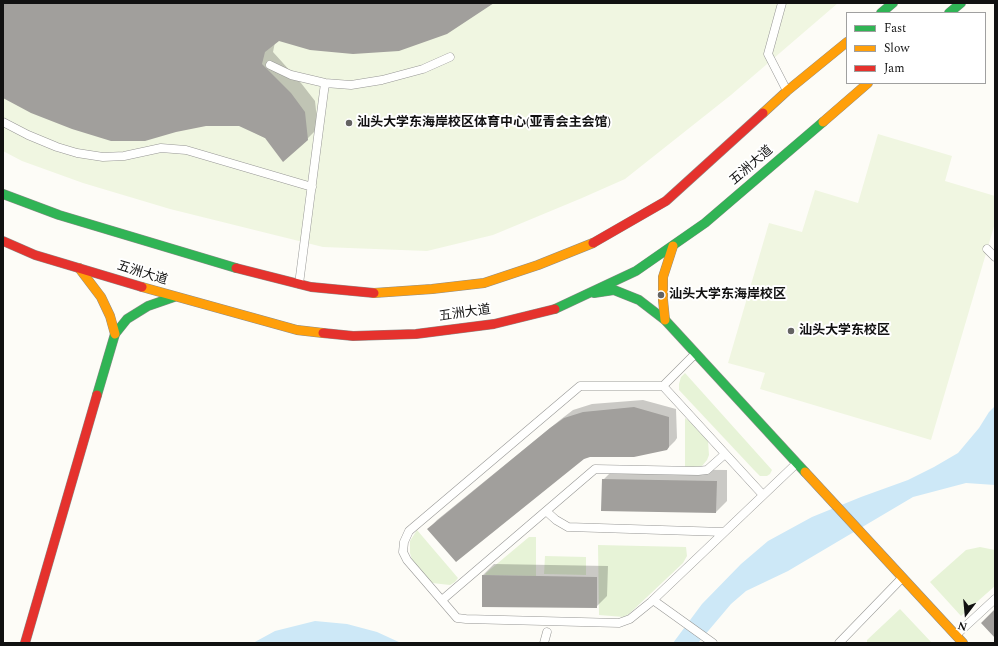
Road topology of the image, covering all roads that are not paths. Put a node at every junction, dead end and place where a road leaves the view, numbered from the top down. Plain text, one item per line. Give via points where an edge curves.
1 (782, 3) edge
2 (893, 3) edge
3 (961, 3) edge
4 (882, 12) edge
5 (950, 12) edge
6 (846, 43) edge
7 (450, 57) dead end
8 (270, 65) dead end
9 (326, 83) junction
10 (867, 84) edge
11 (787, 91) junction
12 (3, 122) edge
13 (312, 187) junction
14 (3, 194) edge
15 (3, 241) edge
16 (673, 246) junction
17 (987, 249) dead end
18 (995, 258) edge
19 (79, 268) junction
20 (299, 285) junction
21 (585, 295) junction
22 (174, 297) junction
23 (665, 320) junction
24 (115, 334) junction
25 (696, 354) junction
26 (663, 386) junction
27 (725, 454) junction
28 (797, 463) junction
29 (763, 495) junction
30 (546, 511) junction
31 (724, 532) junction
32 (902, 578) junction
33 (995, 599) edge
34 (442, 600) junction
35 (653, 600) junction
36 (547, 632) dead end
37 (956, 635) junction
38 (25, 643) edge
39 (544, 643) edge
40 (714, 643) edge
41 (840, 643) edge
42 (963, 643) edge

1 - 11 lane via 768,54
2 - 4 main road
3 - 5 main road
6 - 11 main road
7 - 9 lane via 423,69 382,80 351,84
8 - 9 lane via 291,75
9 - 13 lane
10 - 16 main road, 五洲大道 via 705,223
11 - 20 main road via 666,201 595,242 538,266 484,283 432,289 376,293
12 - 13 lane via 28,135 77,153 104,157 124,156 161,148 186,150
13 - 20 lane
14 - 20 main road via 129,237
15 - 19 main road, 五洲大道 via 35,255
16 - 21 main road, 五洲大道 via 636,271
16 - 23 main road via 663,277
17 - 18 lane
19 - 22 main road, 五洲大道
19 - 24 main road via 102,297
21 - 22 main road, 五洲大道 via 554,309 494,324 416,334 353,336 297,330
21 - 23 main road via 614,290 639,300
22 - 24 main road via 148,306 127,319
23 - 25 main road
24 - 38 main road
25 - 26 lane
25 - 28 main road
26 - 27 lane
26 - 34 lane via 580,386 409,531 403,552
27 - 29 lane
27 - 30 lane via 708,470 595,469
28 - 29 lane
28 - 32 main road
29 - 31 lane
30 - 31 lane via 568,527
30 - 34 lane
31 - 35 lane
32 - 37 main road
32 - 41 lane
33 - 37 lane
34 - 35 lane via 457,618 619,623 630,619
35 - 40 lane
36 - 39 lane
37 - 42 main road

